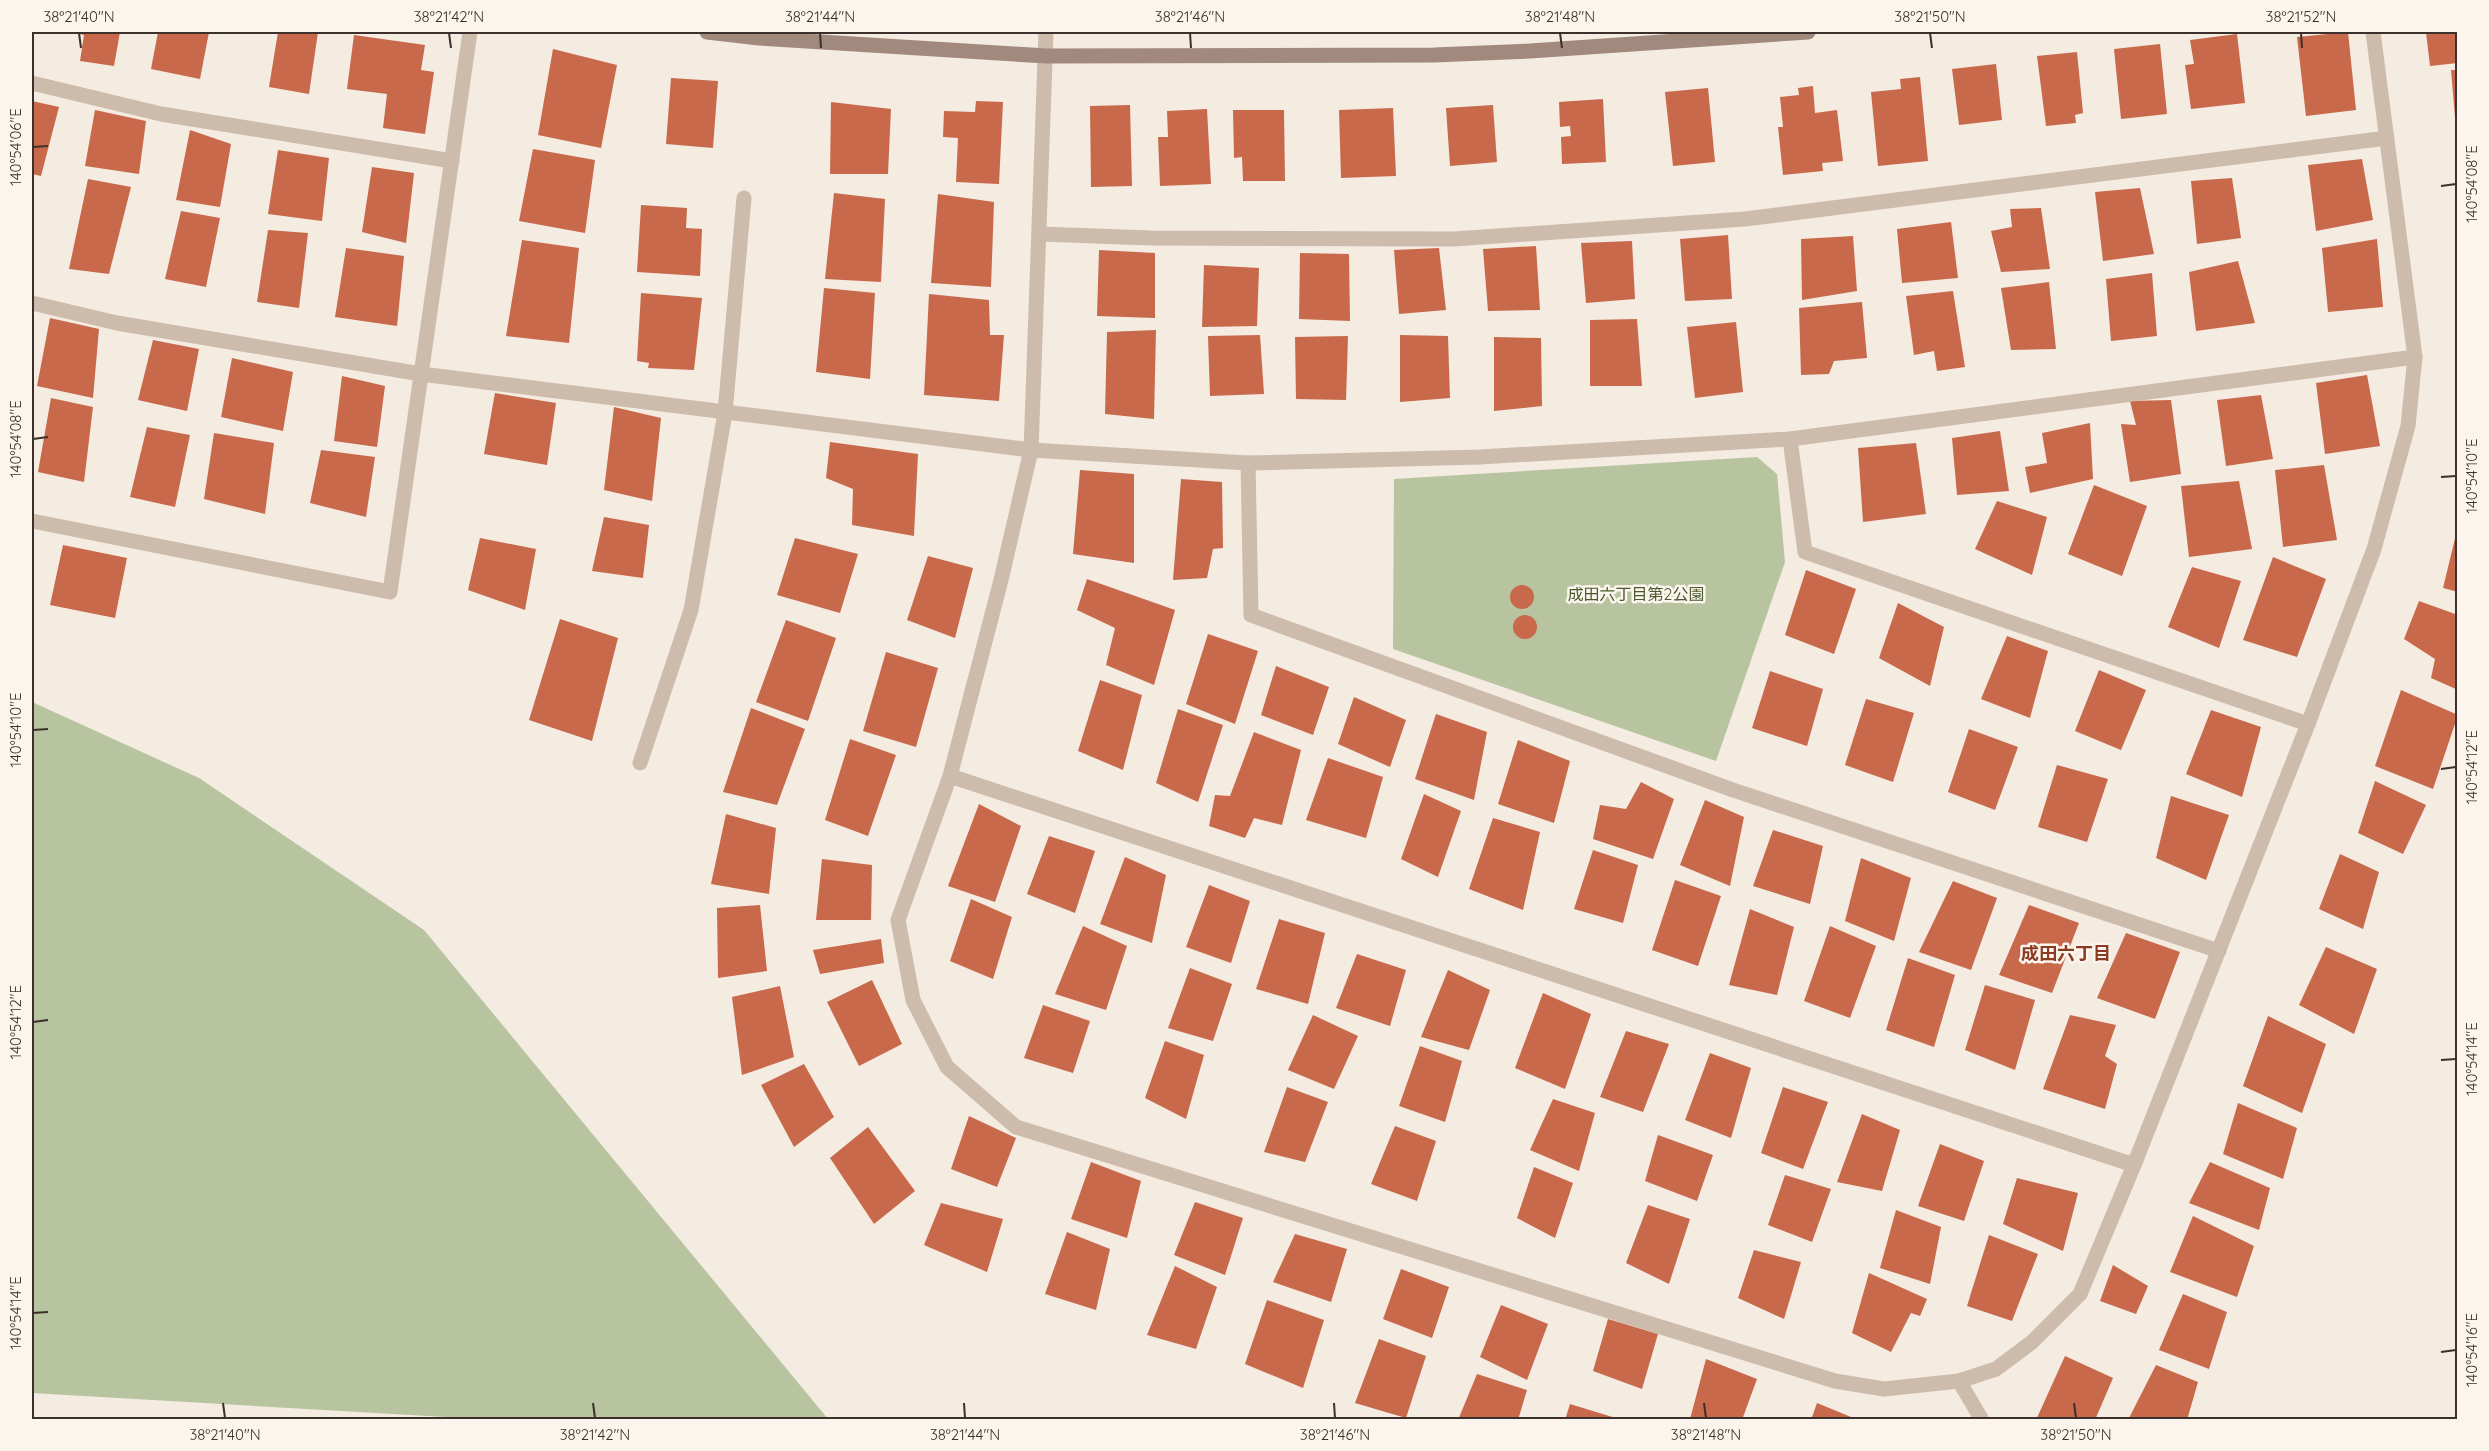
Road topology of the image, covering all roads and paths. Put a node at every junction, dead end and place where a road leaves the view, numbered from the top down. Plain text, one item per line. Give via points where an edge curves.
1 (470, 32) edge
2 (707, 32) edge
3 (1046, 32) edge
4 (1808, 32) edge
5 (2373, 32) edge
6 (1046, 56) junction
7 (32, 83) edge
8 (2387, 138) junction
9 (452, 160) junction
10 (744, 198) dead end
11 (1040, 234) junction
12 (32, 303) edge
13 (2415, 357) junction
14 (421, 374) junction
15 (725, 413) junction
16 (1790, 439) junction
17 (1031, 450) junction
18 (1248, 463) junction
19 (32, 521) edge
20 (2308, 724) junction
21 (640, 763) dead end
22 (950, 776) junction
23 (2219, 951) junction
24 (2134, 1165) junction
25 (1959, 1381) junction
26 (1982, 1419) edge

1 - 9 street
2 - 6 street via 759,39
3 - 6 street
4 - 6 street via 1444,55
5 - 8 street
6 - 11 street
7 - 9 street via 161,114
8 - 11 street via 1734,220 1454,239
8 - 13 street
9 - 14 street
10 - 15 street
11 - 17 street
12 - 14 street via 117,323
13 - 16 street
13 - 20 street via 2408,426 2374,549
14 - 15 street
14 - 19 street via 390,592
15 - 17 street
15 - 21 street via 691,610
16 - 18 street via 1480,457
16 - 20 street via 1805,552
17 - 18 street
17 - 22 street
18 - 23 street via 1251,615 1733,790
20 - 23 street
22 - 24 street
22 - 25 street via 898,920 913,1000 947,1067 1016,1126 1836,1381 1884,1389
23 - 24 street
24 - 25 street via 2080,1294 2032,1342 1995,1369
25 - 26 street

